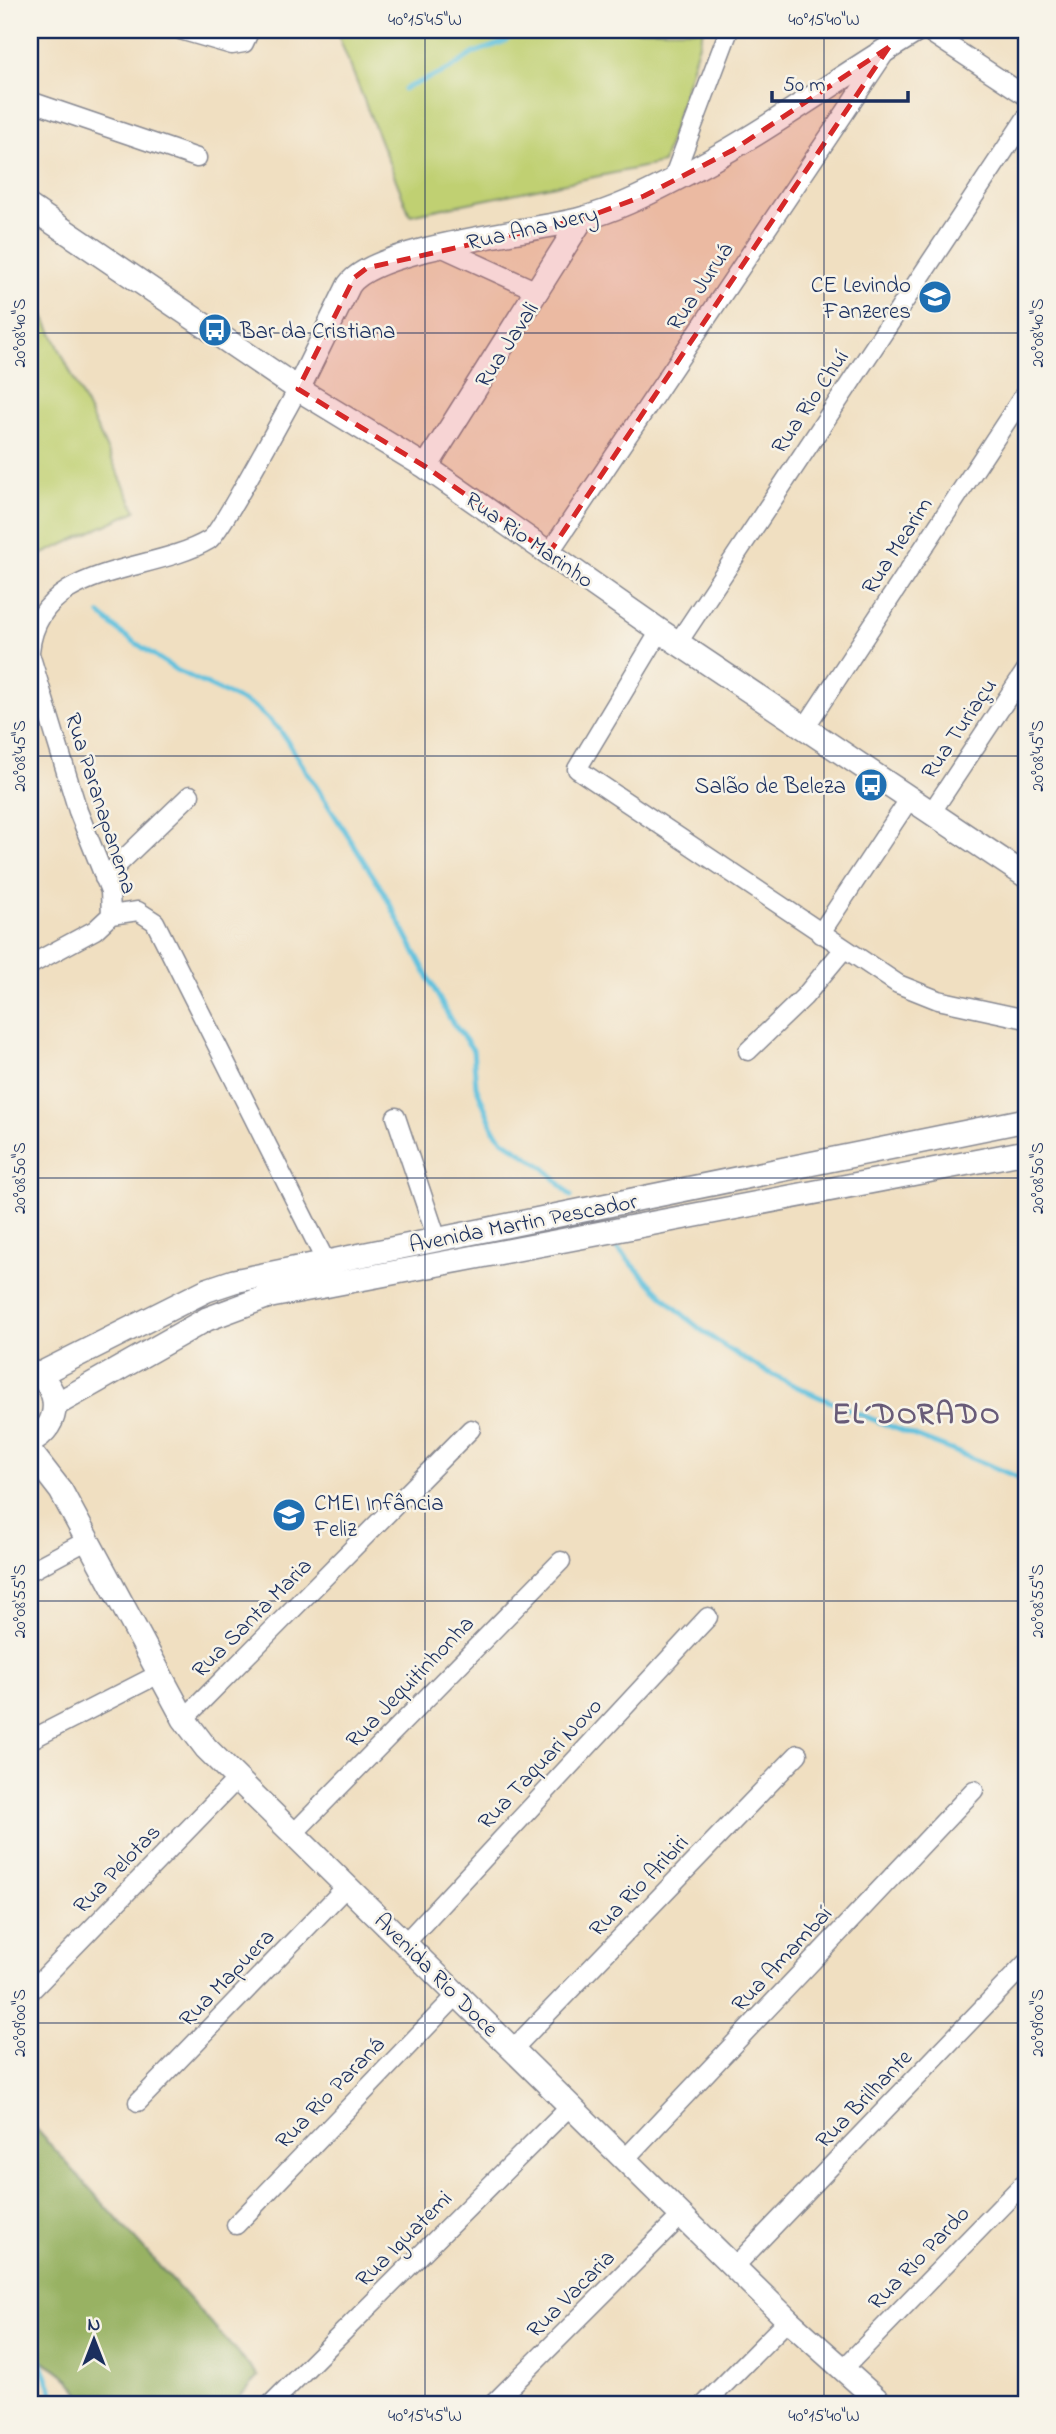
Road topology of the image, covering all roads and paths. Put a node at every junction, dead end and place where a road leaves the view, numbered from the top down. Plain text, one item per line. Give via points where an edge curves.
1 (180, 30) edge
2 (250, 30) edge
3 (729, 30) edge
4 (918, 30) edge
5 (926, 30) edge
6 (889, 47) junction
7 (1026, 96) edge
8 (30, 101) edge
9 (1026, 118) edge
10 (197, 158) dead end
11 (672, 181) junction
12 (30, 207) edge
13 (582, 219) junction
14 (443, 248) junction
15 (539, 292) junction
16 (298, 389) junction
17 (1026, 392) edge
18 (426, 467) junction
19 (550, 553) junction
20 (670, 636) junction
21 (30, 652) edge
22 (1026, 670) edge
23 (806, 726) junction
24 (190, 795) dead end
25 (911, 799) junction
26 (931, 813) junction
27 (1026, 876) edge
28 (104, 878) junction
29 (111, 915) junction
30 (820, 933) junction
31 (844, 949) junction
32 (30, 965) edge
33 (1026, 1019) edge
34 (748, 1051) dead end
35 (396, 1117) dead end
36 (1026, 1120) edge
37 (1026, 1152) edge
38 (437, 1240) junction
39 (326, 1262) junction
40 (34, 1373) edge
41 (55, 1405) junction
42 (471, 1429) dead end
43 (34, 1442) edge
44 (88, 1540) junction
45 (561, 1561) dead end
46 (30, 1571) edge
47 (708, 1617) dead end
48 (159, 1674) junction
49 (184, 1719) junction
50 (30, 1740) edge
51 (798, 1754) dead end
52 (236, 1780) junction
53 (974, 1790) dead end
54 (292, 1835) junction
55 (348, 1885) junction
56 (405, 1942) junction
57 (1026, 1963) edge
58 (32, 1990) dead end
59 (458, 1994) junction
60 (513, 2049) junction
61 (138, 2102) dead end
62 (570, 2106) junction
63 (624, 2160) junction
64 (1026, 2181) edge
65 (681, 2216) junction
66 (236, 2225) dead end
67 (735, 2266) junction
68 (788, 2320) junction
69 (844, 2368) junction
70 (271, 2404) edge
71 (494, 2404) edge
72 (705, 2404) edge
73 (882, 2404) edge

1 - 2 street via 232,46 244,43
3 - 11 street
4 - 6 street, Rua Ana Nery
5 - 7 street
6 - 11 street, Rua Ana Nery via 733,150
6 - 19 street, Rua Juruá
8 - 10 street
9 - 20 street, Rua Rio Chuí
11 - 13 street, Rua Ana Nery
12 - 16 street, Rua Rio Marinho
13 - 14 street, Rua Ana Nery
13 - 15 street, Rua Javali
14 - 15 street
14 - 16 street, Rua Ana Nery via 360,271
15 - 18 street, Rua Javali
16 - 18 street, Rua Rio Marinho
16 - 21 street, Rua Paranapanema via 211,539 104,573 64,592 36,626
17 - 23 street, Rua Mearim
18 - 19 street, Rua Rio Marinho
19 - 20 street, Rua Rio Marinho
20 - 23 street, Rua Rio Marinho
20 - 30 street, Rua Rio Chuí via 577,769
21 - 28 street, Rua Paranapanema via 78,811
22 - 26 street, Rua Turiaçu
23 - 25 street, Rua Rio Marinho
24 - 28 street
25 - 26 street, Rua Rio Marinho
25 - 30 street
26 - 27 street, Rua Rio Marinho
28 - 29 street, Rua Paranapanema via 112,898
29 - 32 street, Rua Paranapanema via 95,930
29 - 39 street via 138,911 155,922
30 - 31 street
31 - 33 street via 914,991
31 - 34 street
35 - 38 street
36 - 38 street, Avenida Martin Pescador
37 - 41 street, Avenida Martin Pescador via 266,1297 207,1319
38 - 39 street, Avenida Martin Pescador
39 - 40 street, Avenida Martin Pescador via 219,1285
40 - 41 street via 48,1385
41 - 43 street via 54,1416
42 - 49 street, Rua Santa Maria
43 - 44 street, Avenida Rio Doce
44 - 46 street
44 - 48 street, Avenida Rio Doce
45 - 54 street, Rua Jequitinhonha
47 - 56 street, Rua Taquari Novo
48 - 49 street, Avenida Rio Doce
48 - 50 street
49 - 52 street, Avenida Rio Doce
51 - 60 street, Rua Rio Aribiri
52 - 54 street, Avenida Rio Doce
52 - 58 street, Rua Pelotas
53 - 63 street, Rua Amambaí
54 - 55 street, Avenida Rio Doce
55 - 56 street, Avenida Rio Doce
55 - 61 street, Rua Mapuera
56 - 59 street, Avenida Rio Doce
57 - 67 street, Rua Brilhante
59 - 60 street, Avenida Rio Doce
59 - 66 street, Rua Rio Paraná
60 - 62 street, Avenida Rio Doce
62 - 63 street, Avenida Rio Doce
62 - 70 street, Rua Iguatemi
63 - 65 street, Avenida Rio Doce
64 - 69 street, Rua Rio Pardo
65 - 67 street, Avenida Rio Doce
65 - 71 street, Rua Vacaria
67 - 68 street, Avenida Rio Doce
68 - 69 street, Avenida Rio Doce
68 - 72 street
69 - 73 street, Avenida Rio Doce

